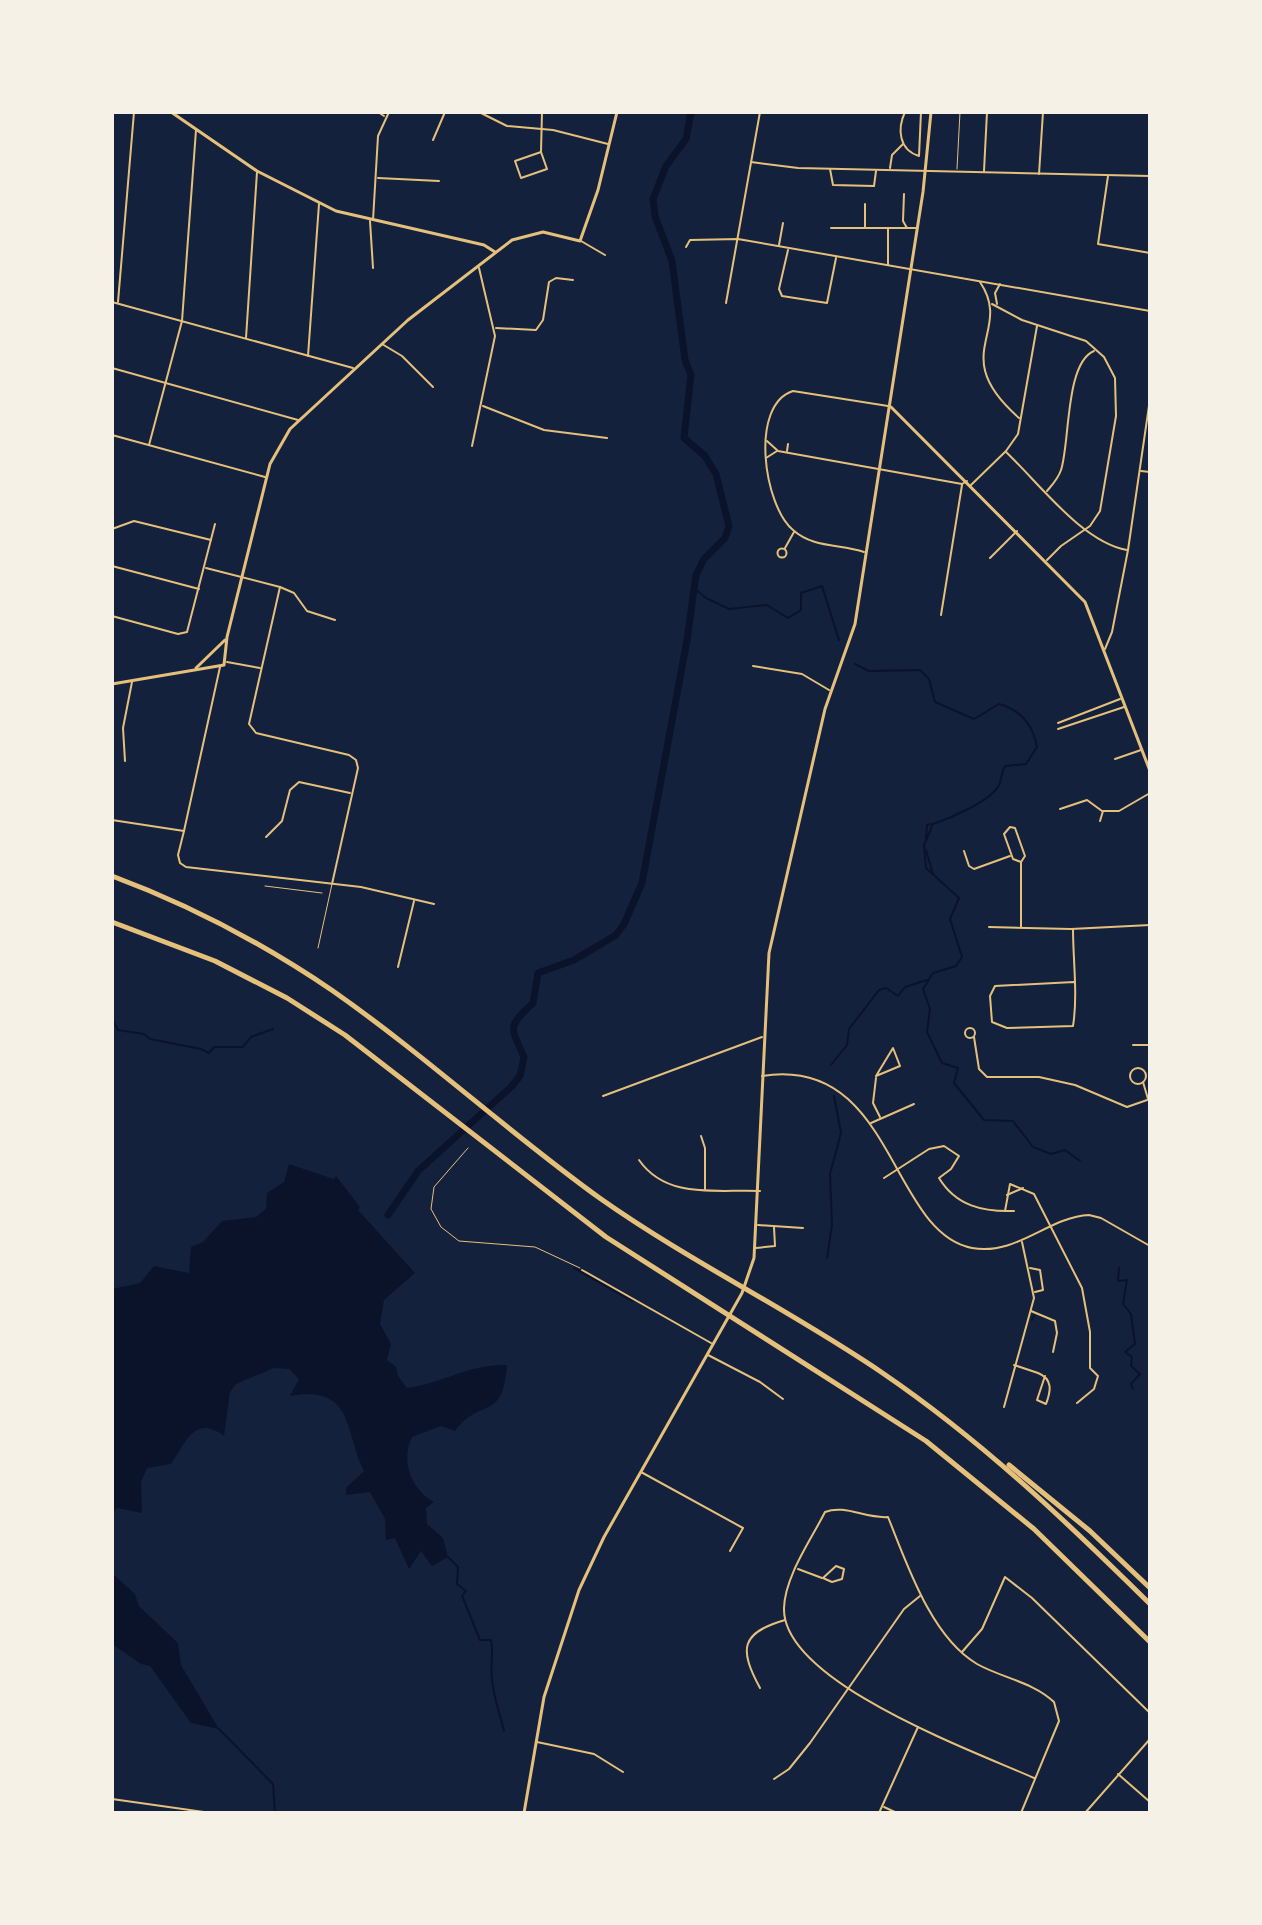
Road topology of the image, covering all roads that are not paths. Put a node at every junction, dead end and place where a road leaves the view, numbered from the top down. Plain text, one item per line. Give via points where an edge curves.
1 (134, 112) edge
2 (171, 112) edge
3 (378, 112) edge
4 (389, 112) edge
5 (445, 112) edge
6 (479, 112) edge
7 (542, 112) edge
8 (617, 112) edge
9 (760, 112) edge
10 (905, 112) edge
11 (921, 112) edge
12 (931, 112) edge
13 (960, 112) edge
14 (987, 112) edge
15 (1043, 112) edge
16 (385, 117) junction
17 (541, 128) junction
18 (196, 129) junction
19 (433, 140) dead end
20 (610, 144) junction
21 (903, 144) junction
22 (541, 152) junction
23 (751, 162) junction
24 (830, 168) junction
25 (876, 169) junction
26 (890, 169) junction
27 (257, 171) junction
28 (926, 171) junction
29 (957, 172) junction
30 (984, 172) junction
31 (1039, 174) junction
32 (1109, 175) junction
33 (1150, 176) edge
34 (376, 178) junction
35 (439, 181) dead end
36 (904, 194) dead end
37 (319, 203) junction
38 (865, 204) dead end
39 (371, 220) junction
40 (783, 223) dead end
41 (865, 227) junction
42 (888, 227) junction
43 (831, 228) dead end
44 (907, 228) junction
45 (917, 228) junction
46 (738, 239) junction
47 (580, 241) junction
48 (686, 247) dead end
49 (779, 247) junction
50 (788, 248) junction
51 (495, 252) junction
52 (1150, 253) edge
53 (605, 255) dead end
54 (837, 257) junction
55 (478, 267) junction
56 (888, 267) junction
57 (373, 268) dead end
58 (911, 270) junction
59 (573, 280) dead end
60 (979, 280) junction
61 (1001, 283) junction
62 (112, 302) edge
63 (118, 303) junction
64 (726, 303) dead end
65 (992, 304) junction
66 (997, 305) junction
67 (1150, 311) edge
68 (182, 321) junction
69 (1037, 325) junction
70 (495, 328) junction
71 (246, 339) junction
72 (381, 343) junction
73 (1096, 351) junction
74 (308, 356) junction
75 (112, 368) edge
76 (354, 369) junction
77 (165, 383) junction
78 (433, 387) dead end
79 (1150, 399) edge
80 (482, 406) junction
81 (889, 406) junction
82 (1149, 416) edge
83 (1020, 419) junction
84 (299, 420) junction
85 (112, 435) edge
86 (607, 438) dead end
87 (1144, 439) junction
88 (766, 440) junction
89 (1150, 440) edge
90 (788, 444) dead end
91 (149, 445) junction
92 (472, 446) dead end
93 (778, 451) junction
94 (1006, 451) junction
95 (787, 452) junction
96 (766, 458) junction
97 (880, 469) junction
98 (1140, 471) junction
99 (1150, 472) edge
100 (266, 477) junction
101 (967, 483) junction
102 (1047, 491) junction
103 (215, 524) dead end
104 (112, 529) edge
105 (1086, 530) junction
106 (1017, 531) junction
107 (794, 532) junction
108 (211, 540) junction
109 (784, 549) dead end
110 (1128, 550) junction
111 (866, 552) junction
112 (990, 558) dead end
113 (1047, 560) junction
114 (112, 566) edge
115 (204, 567) junction
116 (243, 576) junction
117 (280, 587) junction
118 (199, 589) junction
119 (941, 615) dead end
120 (112, 616) edge
121 (335, 620) dead end
122 (227, 637) junction
123 (1105, 649) junction
124 (215, 651) junction
125 (209, 655) junction
126 (225, 656) junction
127 (225, 662) junction
128 (753, 666) dead end
129 (217, 667) junction
130 (261, 668) junction
131 (196, 669) junction
132 (132, 681) junction
133 (112, 684) edge
134 (830, 691) junction
135 (1122, 698) junction
136 (1125, 707) junction
137 (1058, 723) dead end
138 (1058, 729) dead end
139 (1142, 750) junction
140 (1115, 759) dead end
141 (125, 761) dead end
142 (1150, 771) edge
143 (1150, 793) edge
144 (352, 794) junction
145 (1060, 809) dead end
146 (1103, 811) junction
147 (112, 820) edge
148 (1100, 821) dead end
149 (184, 831) junction
150 (266, 837) dead end
151 (964, 851) dead end
152 (1011, 856) junction
153 (1021, 862) junction
154 (112, 876) edge
155 (275, 877) junction
156 (313, 881) junction
157 (332, 884) junction
158 (265, 886) dead end
159 (274, 887) junction
160 (311, 892) junction
161 (322, 893) dead end
162 (414, 900) junction
163 (434, 904) dead end
164 (112, 922) edge
165 (1150, 925) edge
166 (989, 927) dead end
167 (1021, 928) junction
168 (1073, 929) junction
169 (318, 948) dead end
170 (398, 967) dead end
171 (1074, 982) junction
172 (762, 1037) junction
173 (974, 1037) dead end
174 (1133, 1045) dead end
175 (1150, 1045) edge
176 (762, 1076) junction
177 (876, 1076) junction
178 (1143, 1081) dead end
179 (603, 1096) dead end
180 (1149, 1100) edge
181 (914, 1104) dead end
182 (881, 1118) junction
183 (870, 1123) junction
184 (701, 1136) dead end
185 (468, 1148) dead end
186 (639, 1160) dead end
187 (898, 1168) junction
188 (884, 1178) dead end
189 (1024, 1188) junction
190 (705, 1190) junction
191 (760, 1191) junction
192 (1006, 1196) junction
193 (1005, 1211) junction
194 (1014, 1211) dead end
195 (758, 1225) junction
196 (774, 1226) junction
197 (803, 1228) dead end
198 (1051, 1229) junction
199 (1022, 1240) junction
200 (1150, 1246) edge
201 (756, 1248) junction
202 (1029, 1268) junction
203 (582, 1270) joint
204 (1034, 1292) junction
205 (1031, 1311) junction
206 (712, 1344) junction
207 (1053, 1352) dead end
208 (707, 1354) junction
209 (1014, 1365) junction
210 (1045, 1376) junction
211 (783, 1399) dead end
212 (1077, 1403) dead end
213 (1004, 1407) dead end
214 (978, 1443) junction
215 (641, 1472) junction
216 (730, 1551) dead end
217 (797, 1569) junction
218 (823, 1578) junction
219 (1150, 1588) edge
220 (922, 1596) junction
221 (1150, 1604) edge
222 (786, 1620) junction
223 (1150, 1642) edge
224 (962, 1652) junction
225 (760, 1688) dead end
226 (848, 1688) junction
227 (1150, 1713) edge
228 (919, 1726) junction
229 (1150, 1739) edge
230 (536, 1742) junction
231 (623, 1772) dead end
232 (1118, 1774) junction
233 (1034, 1778) junction
234 (774, 1779) dead end
235 (112, 1799) edge
236 (1150, 1802) edge
237 (882, 1806) junction
238 (211, 1813) edge
239 (524, 1813) edge
240 (879, 1813) edge
241 (897, 1813) edge
242 (1021, 1813) edge
243 (1085, 1813) edge

1 - 63 street
2 - 18 street
3 - 16 street
4 - 16 street
5 - 19 street
6 - 17 street via 507,126
7 - 17 street
8 - 20 street
9 - 23 street
10 - 21 street
11 - 21 street via 919,156
12 - 28 street
13 - 29 lane
14 - 30 street
15 - 31 street
16 - 34 street via 378,136
17 - 20 street
17 - 22 street
18 - 27 street
18 - 68 street
20 - 47 street
21 - 26 street via 892,155
22 - 22 street via 515,161 521,178 547,169
23 - 24 street
23 - 46 street
24 - 25 street
24 - 25 street via 831,184 869,186 876,182
25 - 26 street
26 - 28 street
27 - 37 street
27 - 71 street
28 - 29 street
28 - 45 street
29 - 30 street
30 - 31 street
31 - 32 street
32 - 33 street
32 - 52 street via 1098,244
34 - 35 street
34 - 39 street
36 - 44 street
37 - 39 street
37 - 74 street
38 - 41 street
39 - 51 street via 484,245
39 - 57 street
40 - 49 street
41 - 42 street
41 - 43 street
42 - 44 street
42 - 56 street
44 - 45 street
45 - 58 street
46 - 48 street via 690,240
46 - 49 street
46 - 64 street
47 - 51 street via 535,232 518,236
47 - 53 street
49 - 50 street
50 - 54 street
50 - 54 street via 779,289 792,300 827,303
51 - 55 street
54 - 56 street
55 - 70 street
55 - 72 street
56 - 58 street
58 - 60 street
58 - 81 street
59 - 70 street via 549,282 543,320 536,330
60 - 61 street
60 - 65 street
61 - 66 street via 995,293
61 - 67 street
62 - 63 street
63 - 68 street
65 - 66 street
65 - 83 street via 984,373 994,394
66 - 69 street
68 - 71 street
68 - 77 street
69 - 73 street via 1080,337
69 - 83 street
70 - 80 street
71 - 74 street
72 - 76 street
72 - 78 street
73 - 102 street via 1089,353 1078,372 1062,469
73 - 105 street via 1113,371 1117,406 1103,500
74 - 76 street
75 - 77 street
76 - 84 street
77 - 84 street
77 - 91 street
79 - 82 street
80 - 86 street via 544,430
80 - 92 street
81 - 88 street via 787,392 775,404
81 - 97 street
81 - 101 street
82 - 87 street
83 - 94 street via 1018,434
84 - 100 street via 277,448
85 - 91 street
87 - 89 street
87 - 98 street
88 - 93 street
88 - 96 street
90 - 95 street
91 - 100 street
93 - 95 street
93 - 96 street
94 - 101 street
94 - 102 street
95 - 97 street
96 - 107 street via 778,510
97 - 101 street
97 - 111 street
98 - 99 street
98 - 110 street
100 - 116 street
101 - 106 street
101 - 119 street
102 - 105 street
103 - 108 street
104 - 108 street via 134,521
105 - 110 street via 1106,545
105 - 113 street
106 - 112 street
106 - 113 street
107 - 109 street
107 - 111 street via 814,542
108 - 115 street
110 - 123 street
111 - 134 street via 855,624
113 - 123 street via 1085,602
114 - 118 street
115 - 116 street
115 - 118 street
116 - 117 street
116 - 122 street
117 - 121 street via 294,593 307,611
117 - 130 street
118 - 120 street via 192,623 183,634
122 - 124 street
122 - 126 street
123 - 135 street
124 - 125 street
124 - 126 street
125 - 129 street
125 - 131 street
126 - 127 street
127 - 129 street
127 - 130 street
128 - 134 street via 802,674
129 - 131 street
129 - 149 street
130 - 144 street via 251,730 352,756 358,765
131 - 132 street
132 - 133 street
132 - 141 street via 123,728
134 - 172 street via 770,945
135 - 136 street
135 - 137 street
136 - 138 street
136 - 139 street
139 - 140 street
139 - 142 street
143 - 146 street via 1119,811
144 - 150 street via 299,782 290,790 282,821
144 - 157 street
145 - 146 street via 1087,800
146 - 148 street
147 - 149 street
149 - 155 street via 178,855 183,865
151 - 152 street via 974,869
152 - 153 street
152 - 153 street via 1004,832 1014,827 1025,856
153 - 167 street
154 - 214 highway via 204,915 273,953 362,1012 623,1214 839,1344
155 - 156 street
155 - 159 lane
156 - 157 street
156 - 160 lane
157 - 162 street
157 - 169 lane
158 - 159 lane
159 - 160 lane
160 - 161 lane
162 - 163 street
162 - 170 street
164 - 223 highway via 215,961 345,1035 640,1260 926,1441 1034,1529
165 - 168 street
166 - 167 street
167 - 168 street
168 - 171 street
171 - 171 street via 1070,1029 1007,1028 992,1022 991,992 999,984
172 - 176 street
172 - 179 street
173 - 180 street via 978,1065 987,1077 1039,1077 1075,1085 1124,1107
174 - 175 street
176 - 183 street via 814,1080 853,1104
176 - 191 street
177 - 177 street via 883,1060 895,1049 900,1066
177 - 182 street via 873,1103
178 - 180 street
181 - 182 street
182 - 183 street
183 - 187 street
184 - 190 street
185 - 203 lane via 434,1187 431,1209 441,1227 466,1243 535,1247
186 - 190 street via 675,1187
187 - 188 street
187 - 193 street via 934,1147 951,1149 959,1156 939,1178 944,1186 973,1207
187 - 199 street via 933,1224 951,1239 986,1249
189 - 192 street
189 - 192 street via 1010,1184
189 - 198 street via 1036,1197
190 - 191 street
191 - 195 street
192 - 193 street
193 - 194 street
195 - 196 street
195 - 201 street
196 - 197 street
196 - 201 street via 775,1246
198 - 199 street
198 - 200 street via 1095,1215
198 - 212 street via 1082,1288 1090,1332 1089,1367 1098,1376 1094,1389
199 - 202 street
201 - 206 street via 751,1269
202 - 204 street
202 - 204 street via 1038,1267 1042,1278 1043,1290
203 - 206 street
204 - 205 street
205 - 207 street via 1052,1318 1057,1331
205 - 209 street
206 - 208 street
208 - 211 street
208 - 215 street
209 - 210 street
209 - 213 street
210 - 210 street via 1037,1400 1046,1404 1050,1388
214 - 219 highway via 1052,1498
214 - 221 highway
215 - 216 street via 743,1528
215 - 230 street via 572,1605
217 - 218 street
217 - 220 street via 827,1510 888,1517
217 - 222 street via 785,1601
218 - 218 street via 840,1580 844,1569 836,1566
220 - 224 street
220 - 226 street via 904,1609
222 - 225 street via 758,1629 748,1643 746,1660
222 - 226 street via 808,1658
224 - 227 street via 984,1625 1005,1577
224 - 233 street via 1054,1702 1059,1721
226 - 228 street
226 - 234 street via 801,1755
228 - 233 street
228 - 237 street
229 - 232 street
230 - 231 street via 594,1754
230 - 239 street
232 - 236 street
232 - 243 street
233 - 242 street
235 - 238 street
237 - 240 street
237 - 241 street

